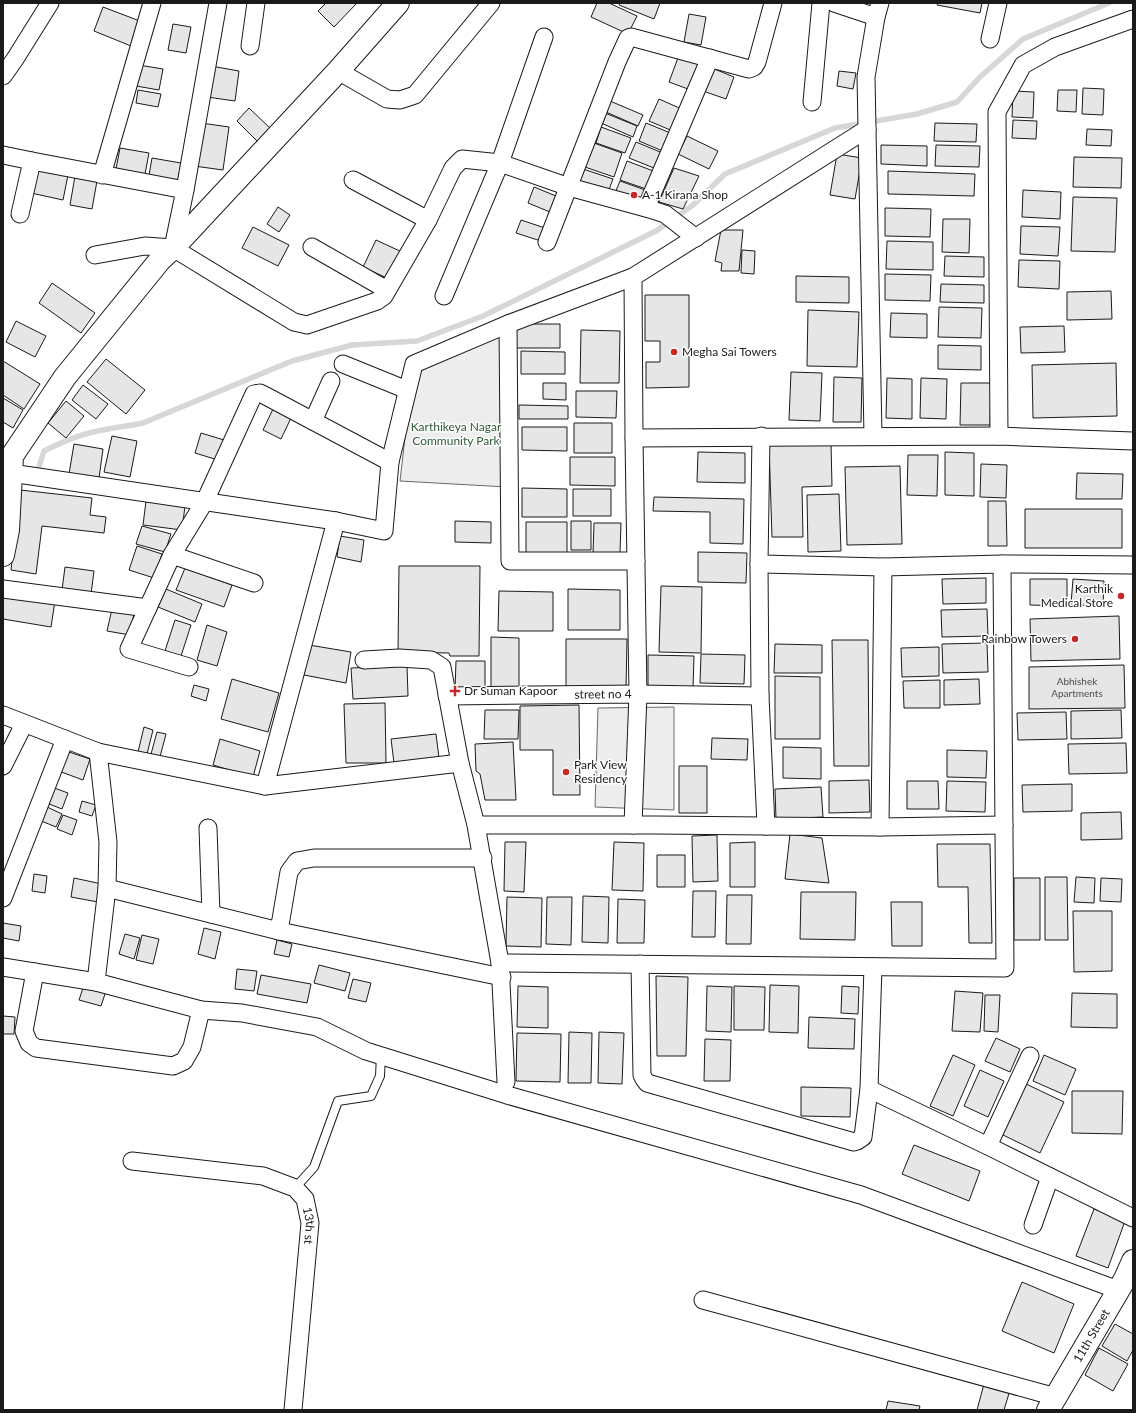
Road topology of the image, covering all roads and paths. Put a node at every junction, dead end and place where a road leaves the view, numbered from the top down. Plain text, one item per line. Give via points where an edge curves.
1 (50, 3) edge
2 (152, 3) edge
3 (218, 3) edge
4 (256, 3) edge
5 (398, 3) edge
6 (491, 3) edge
7 (773, 3) edge
8 (821, 3) edge
9 (834, 3) edge
10 (998, 3) edge
11 (878, 10) edge
12 (1133, 19) edge
13 (544, 37) dead end
14 (990, 39) dead end
15 (250, 46) dead end
16 (710, 58) junction
17 (338, 71) junction
18 (3, 76) edge
19 (812, 102) dead end
20 (867, 129) junction
21 (3, 155) edge
22 (32, 161) junction
23 (500, 163) junction
24 (102, 175) junction
25 (353, 180) dead end
26 (569, 187) junction
27 (185, 190) junction
28 (646, 208) junction
29 (20, 214) dead end
30 (428, 220) junction
31 (696, 238) junction
32 (548, 242) dead end
33 (173, 248) junction
34 (312, 248) dead end
35 (95, 255) dead end
36 (633, 277) junction
37 (388, 290) junction
38 (444, 296) dead end
39 (508, 324) junction
40 (343, 364) dead end
41 (331, 381) dead end
42 (407, 390) junction
43 (313, 421) junction
44 (761, 436) junction
45 (873, 436) junction
46 (999, 436) junction
47 (634, 438) junction
48 (1133, 441) edge
49 (390, 462) junction
50 (11, 473) junction
51 (205, 502) junction
52 (336, 521) junction
53 (3, 554) edge
54 (172, 555) junction
55 (636, 561) junction
56 (759, 564) junction
57 (1002, 564) junction
58 (1133, 565) edge
59 (883, 567) junction
60 (254, 583) dead end
61 (3, 589) edge
62 (148, 608) junction
63 (364, 660) dead end
64 (189, 667) dead end
65 (638, 694) junction
66 (447, 696) junction
67 (760, 696) junction
68 (3, 715) edge
69 (24, 724) junction
70 (64, 739) junction
71 (98, 752) junction
72 (460, 763) junction
73 (3, 766) edge
74 (265, 786) junction
75 (476, 825) junction
76 (633, 825) junction
77 (1004, 825) junction
78 (766, 826) junction
79 (880, 827) junction
80 (208, 828) dead end
81 (483, 858) junction
82 (107, 888) junction
83 (3, 898) edge
84 (211, 914) junction
85 (279, 930) junction
86 (640, 964) junction
87 (3, 967) edge
88 (873, 967) junction
89 (501, 970) junction
90 (35, 972) junction
91 (96, 982) junction
92 (200, 1010) junction
93 (381, 1055) junction
94 (1030, 1056) dead end
95 (506, 1082) dead end
96 (869, 1089) junction
97 (988, 1146) junction
98 (132, 1161) dead end
99 (1050, 1177) junction
100 (295, 1188) junction
101 (1133, 1218) edge
102 (1033, 1225) dead end
103 (1133, 1261) edge
104 (1118, 1290) junction
105 (703, 1300) dead end
106 (1052, 1403) edge
107 (293, 1410) edge

1 - 18 street
2 - 24 street
3 - 27 street
4 - 15 street
5 - 17 street
6 - 17 street via 414,95 400,100 387,99
7 - 16 street via 758,62 754,67 750,69
8 - 19 street
9 - 11 street
10 - 14 street
11 - 20 street via 866,77
12 - 46 street via 1055,47 1023,65 997,112
13 - 23 street
16 - 26 street via 628,38
16 - 28 street
17 - 33 street
20 - 31 street
20 - 45 street
21 - 22 street
22 - 24 street
22 - 29 street
23 - 26 street
23 - 30 street via 462,159 453,168
23 - 38 street
24 - 27 street
25 - 30 street
26 - 28 street
26 - 32 street
27 - 33 street
28 - 31 street via 665,214
30 - 37 street
31 - 36 street
33 - 35 street via 145,246
33 - 37 street via 294,322 307,325 377,301
33 - 50 street via 160,260 65,377 12,456
34 - 37 street
36 - 39 street
36 - 47 street
39 - 42 street via 414,364
39 - 55 street via 510,561
40 - 42 street
41 - 43 street
42 - 49 street
43 - 49 street
43 - 51 street via 260,393 254,394
44 - 45 street
44 - 47 street
44 - 56 street
45 - 46 street
46 - 48 street
47 - 55 street
49 - 52 street via 384,531
50 - 51 street
50 - 53 street via 8,530
51 - 52 street
51 - 54 street
52 - 74 street
54 - 60 street
54 - 62 street
55 - 65 street
56 - 59 street
56 - 67 street
57 - 58 street
57 - 59 street
57 - 77 street
59 - 79 street
61 - 62 street
62 - 64 street via 129,649
63 - 66 street via 431,660 442,667
65 - 66 street, street no 4
65 - 67 street, street no 4
65 - 76 street
66 - 72 street
67 - 78 street
68 - 69 street
69 - 70 street
69 - 73 street
70 - 71 street
70 - 83 street
71 - 74 street
71 - 82 street via 108,842
72 - 74 street
72 - 75 street
75 - 76 street
75 - 81 street
76 - 78 street
77 - 79 street
77 - 88 street via 1005,968
78 - 79 street
80 - 84 street
81 - 85 street via 314,858 297,861 289,872
81 - 89 street
82 - 84 street
82 - 91 street
84 - 85 street
85 - 89 street
86 - 88 street
86 - 89 street
86 - 96 street via 642,1075 647,1083 854,1142 863,1137
87 - 90 street
88 - 96 street
89 - 95 street
90 - 91 street
90 - 92 street via 24,1032 29,1043 36,1048 172,1066 184,1061 192,1047
91 - 92 street
92 - 93 street via 242,1013 317,1027
93 - 100 lane via 380,1076 371,1096 338,1101 314,1167
93 - 104 street via 514,1097 861,1195
94 - 97 street
96 - 97 street
97 - 99 street
98 - 100 street via 263,1176
99 - 101 street
99 - 102 street
100 - 107 street, 13th st via 305,1198 310,1223
103 - 104 street, 11th Street
104 - 106 street, 11th Street
105 - 106 street

